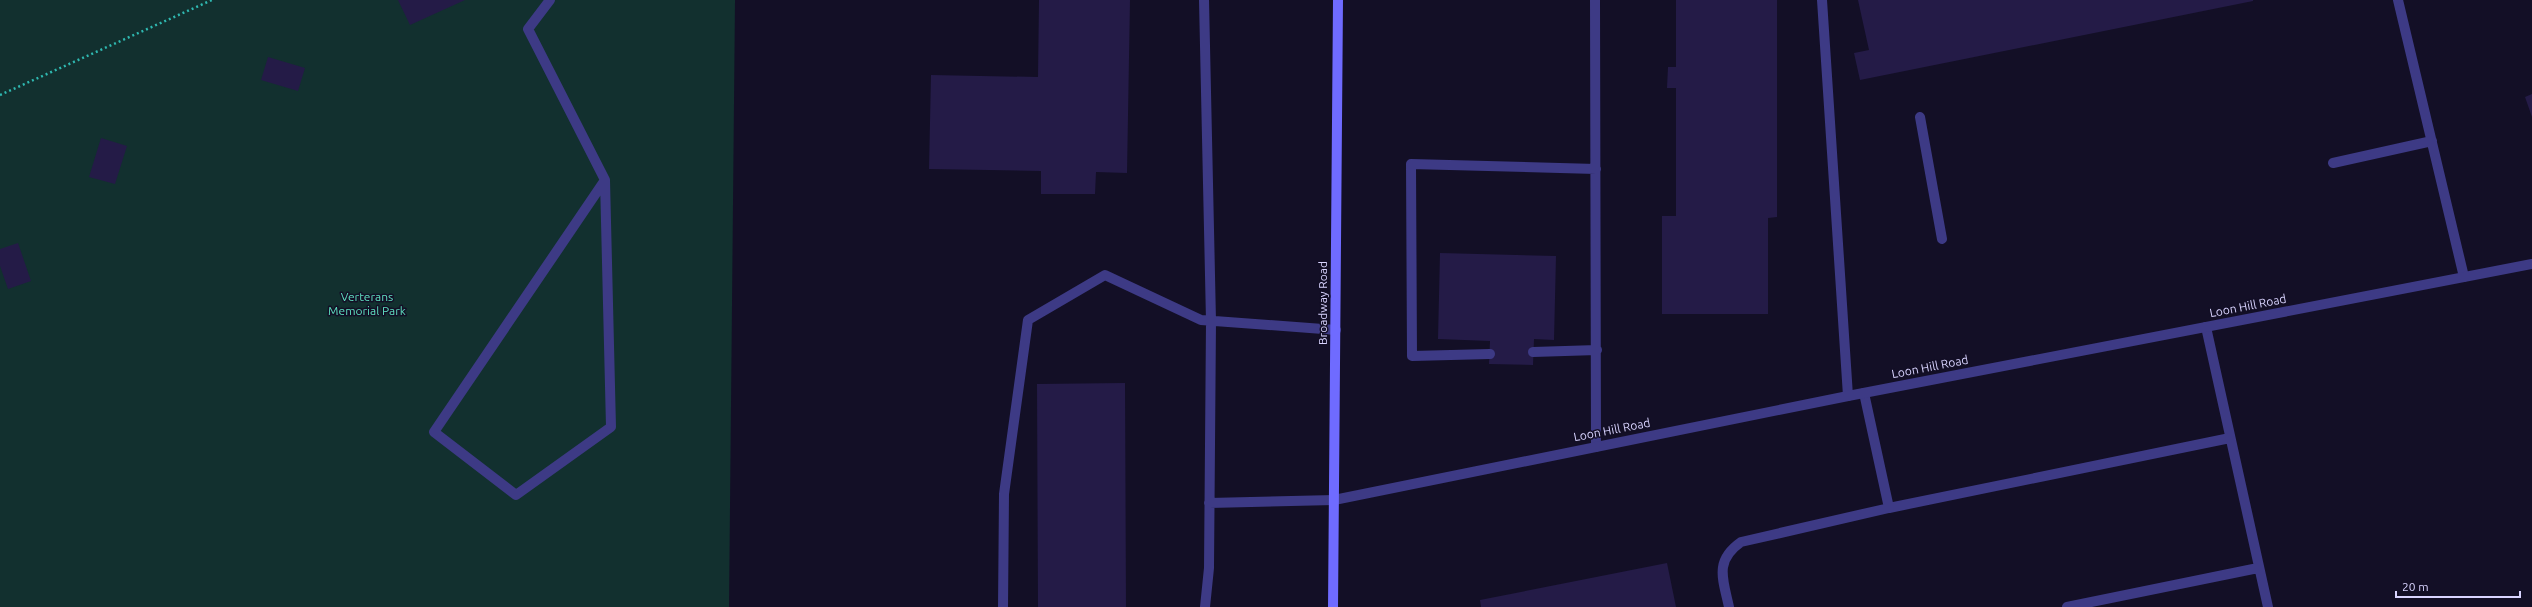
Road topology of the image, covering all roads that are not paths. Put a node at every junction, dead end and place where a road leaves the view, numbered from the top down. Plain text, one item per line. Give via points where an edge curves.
1 (550, 0) edge
2 (1204, 0) edge
3 (1338, 0) edge
4 (1595, 0) edge
5 (1822, 0) edge
6 (2398, 0) edge
7 (1920, 117) dead end
8 (2432, 141) junction
9 (2333, 163) dead end
10 (1596, 169) junction
11 (605, 180) junction
12 (1942, 239) dead end
13 (2532, 264) edge
14 (2464, 277) junction
15 (1211, 321) junction
16 (2206, 327) junction
17 (1336, 330) junction
18 (1597, 350) junction
19 (1533, 352) dead end
20 (1490, 354) dead end
21 (1864, 393) junction
22 (1848, 396) junction
23 (2230, 438) junction
24 (1596, 447) junction
25 (1334, 500) junction
26 (1209, 503) junction
27 (1889, 508) junction
28 (2258, 568) junction
29 (1003, 607) edge
30 (1205, 607) edge
31 (1333, 607) edge
32 (1729, 607) edge
33 (2067, 607) edge
34 (2268, 607) edge

1 - 11 street via 528,28
2 - 15 street
3 - 17 main road, Broadway Road
4 - 10 street
5 - 22 street
6 - 8 street
7 - 12 street
8 - 9 street
8 - 14 street
10 - 18 street
10 - 20 street via 1411,164 1412,356
11 - 11 street via 434,432 516,495 611,427
13 - 14 street, Loon Hill Road
14 - 16 street, Loon Hill Road
15 - 17 street
15 - 26 street
15 - 29 street via 1201,320 1105,274 1028,320 1004,494
16 - 21 street, Loon Hill Road
16 - 23 street
17 - 25 main road, Broadway Road
18 - 19 street
18 - 24 street
21 - 22 street, Loon Hill Road
21 - 27 street
22 - 24 street, Loon Hill Road
23 - 27 street
23 - 28 street
24 - 25 street, Loon Hill Road
25 - 26 street, Loon Hill Road
25 - 31 main road, Broadway Road
26 - 30 street via 1209,568
27 - 32 street via 1741,542 1728,551 1721,568
28 - 33 street
28 - 34 street

